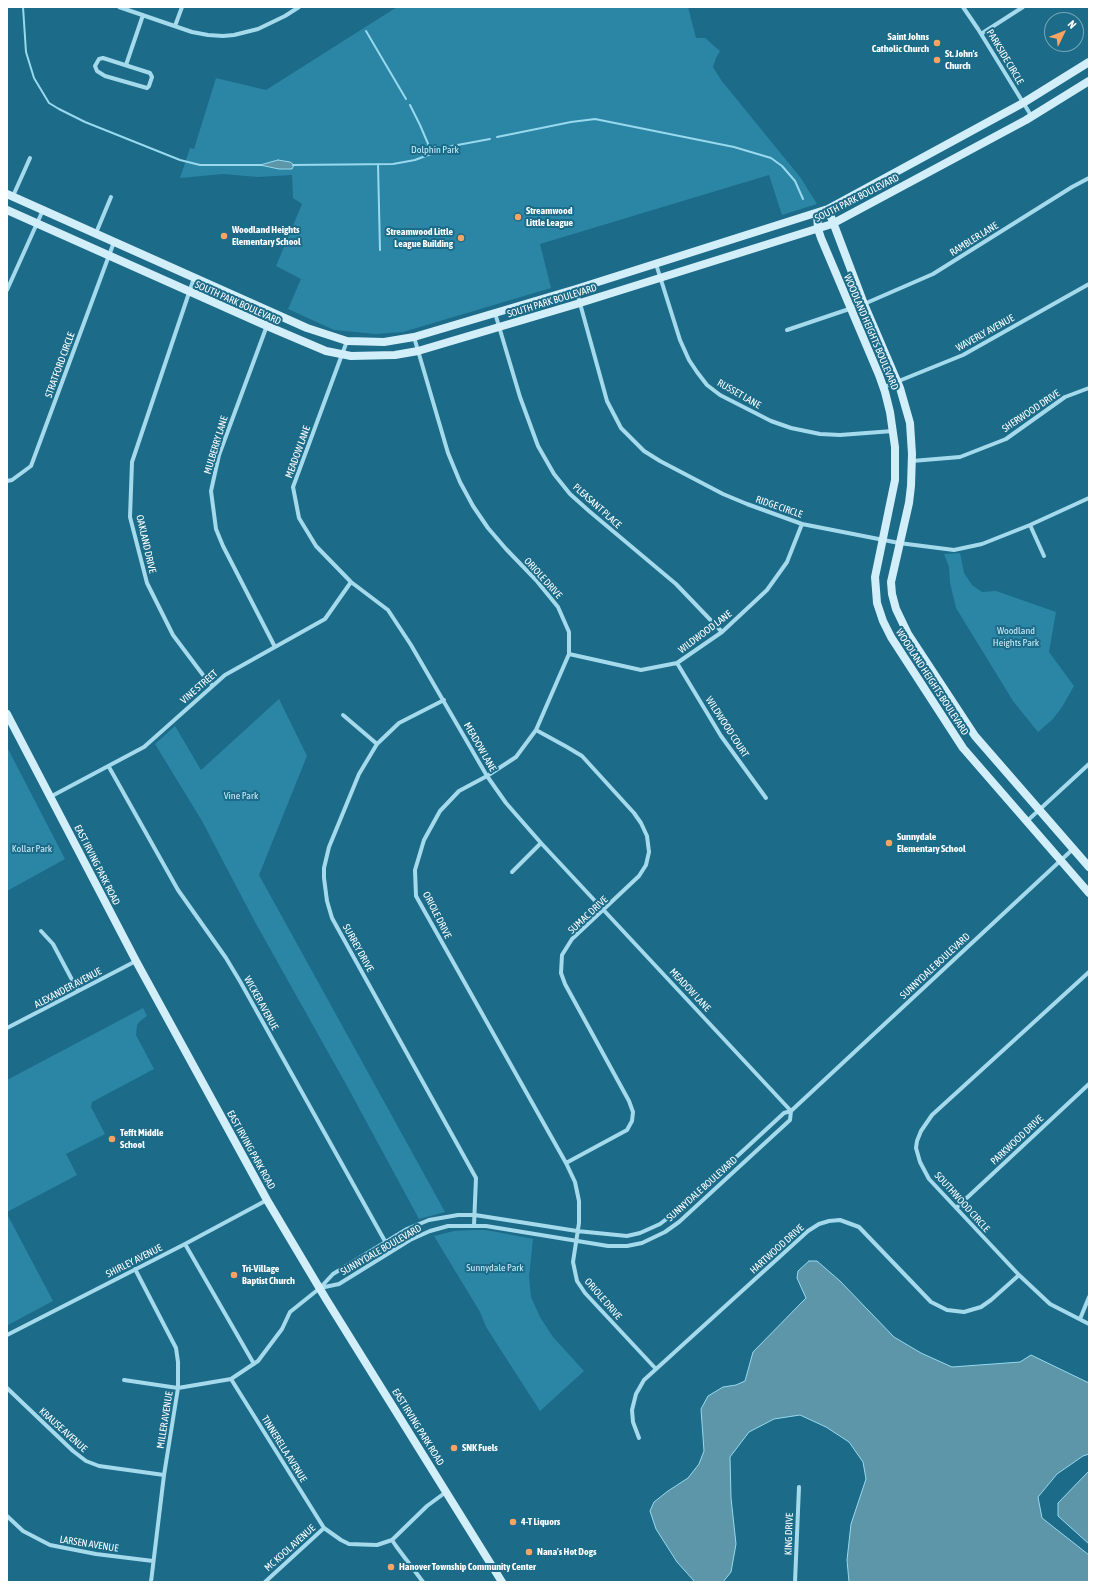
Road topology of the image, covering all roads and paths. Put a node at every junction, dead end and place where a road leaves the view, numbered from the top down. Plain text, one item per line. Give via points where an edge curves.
1 (119, 7) edge
2 (182, 7) edge
3 (299, 7) edge
4 (963, 7) edge
5 (1023, 7) edge
6 (143, 15) junction
7 (175, 26) junction
8 (981, 34) junction
9 (1089, 62) edge
10 (126, 66) junction
11 (1089, 81) edge
12 (1023, 103) junction
13 (1032, 117) junction
14 (30, 158) dead end
15 (1089, 178) edge
16 (10, 195) edge
17 (112, 197) dead end
18 (7, 210) edge
19 (43, 210) junction
20 (828, 210) junction
21 (817, 213) junction
22 (37, 223) junction
23 (832, 224) junction
24 (818, 229) junction
25 (96, 234) junction
26 (114, 242) junction
27 (110, 256) junction
28 (656, 264) junction
29 (194, 278) junction
30 (660, 278) junction
31 (1089, 284) edge
32 (576, 289) junction
33 (7, 290) edge
34 (189, 292) junction
35 (580, 303) junction
36 (864, 304) junction
37 (850, 308) junction
38 (272, 312) junction
39 (495, 313) junction
40 (267, 326) junction
41 (499, 327) junction
42 (787, 330) dead end
43 (414, 337) junction
44 (347, 341) junction
45 (418, 351) junction
46 (342, 355) junction
47 (897, 382) junction
48 (884, 387) junction
49 (1089, 388) edge
50 (893, 431) junction
51 (912, 461) junction
52 (7, 481) edge
53 (1089, 498) edge
54 (802, 524) junction
55 (1030, 525) junction
56 (882, 539) junction
57 (899, 543) junction
58 (1044, 556) dead end
59 (351, 582) junction
60 (722, 632) junction
61 (275, 647) junction
62 (569, 654) junction
63 (677, 663) junction
64 (212, 685) junction
65 (444, 700) junction
66 (7, 714) edge
67 (343, 715) dead end
68 (536, 730) junction
69 (377, 744) junction
70 (1089, 764) edge
71 (109, 767) junction
72 (488, 776) junction
73 (50, 797) junction
74 (766, 798) dead end
75 (1038, 810) junction
76 (1026, 822) junction
77 (541, 843) junction
78 (1073, 850) junction
79 (1060, 861) junction
80 (1089, 867) edge
81 (512, 872) dead end
82 (1089, 893) edge
83 (604, 910) junction
84 (41, 931) dead end
85 (136, 961) junction
86 (1089, 972) edge
87 (78, 991) junction
88 (7, 1028) edge
89 (1089, 1084) edge
90 (791, 1111) junction
91 (566, 1164) junction
92 (267, 1200) junction
93 (956, 1208) junction
94 (475, 1215) junction
95 (474, 1225) junction
96 (577, 1231) junction
97 (385, 1242) junction
98 (575, 1242) junction
99 (184, 1244) junction
100 (391, 1252) junction
101 (135, 1269) junction
102 (1019, 1275) junction
103 (320, 1288) junction
104 (1089, 1298) edge
105 (1080, 1319) junction
106 (1089, 1324) edge
107 (7, 1335) edge
108 (254, 1364) junction
109 (656, 1369) junction
110 (231, 1379) junction
111 (124, 1380) dead end
112 (7, 1388) edge
113 (178, 1388) junction
114 (639, 1438) dead end
115 (164, 1475) junction
116 (798, 1487) dead end
117 (446, 1492) junction
118 (7, 1516) edge
119 (324, 1528) junction
120 (392, 1540) junction
121 (153, 1561) junction
122 (151, 1582) edge
123 (265, 1582) edge
124 (423, 1582) edge
125 (502, 1582) edge
126 (795, 1582) edge

1 - 6 street
2 - 7 street
3 - 7 street via 271,23 234,35 208,35
4 - 8 street, PARKSIDE CIRCLE
5 - 8 street
6 - 7 street
6 - 10 street
8 - 12 street, PARKSIDE CIRCLE
9 - 12 street, SOUTH PARK BOULEVARD
10 - 10 street via 103,58 99,59 95,66 97,71 105,76 148,87 152,78 150,73
11 - 13 street, SOUTH PARK BOULEVARD
12 - 13 street, PARKSIDE CIRCLE
12 - 20 street, SOUTH PARK BOULEVARD
13 - 23 street, SOUTH PARK BOULEVARD
14 - 16 street, SOUTH PARK BOULEVARD
15 - 36 street, RAMBLER LANE via 933,274
16 - 19 street, SOUTH PARK BOULEVARD
17 - 25 street
18 - 22 street, SOUTH PARK BOULEVARD
19 - 22 street
19 - 25 street, SOUTH PARK BOULEVARD
20 - 21 street, SOUTH PARK BOULEVARD
20 - 23 street, WOODLAND HEIGHTS BOULEVARD
21 - 24 street, WOODLAND HEIGHTS BOULEVARD
21 - 28 street, SOUTH PARK BOULEVARD
22 - 27 street, SOUTH PARK BOULEVARD
22 - 33 street
23 - 24 street, SOUTH PARK BOULEVARD
23 - 36 street, WOODLAND HEIGHTS BOULEVARD
24 - 30 street, SOUTH PARK BOULEVARD
24 - 37 street, WOODLAND HEIGHTS BOULEVARD
25 - 26 street, SOUTH PARK BOULEVARD
26 - 27 street, STRATFORD CIRCLE
26 - 29 street, SOUTH PARK BOULEVARD
27 - 34 street, SOUTH PARK BOULEVARD
27 - 52 street, STRATFORD CIRCLE via 31,466
28 - 30 street, RUSSET LANE
28 - 32 street, SOUTH PARK BOULEVARD
29 - 34 street, OAKLAND DRIVE
29 - 38 street, SOUTH PARK BOULEVARD
30 - 35 street, SOUTH PARK BOULEVARD
30 - 50 street, RUSSET LANE via 689,360 708,385 720,394 771,421 791,428 840,435
31 - 47 street, WAVERLY AVENUE via 963,355
32 - 35 street, RIDGE CIRCLE
32 - 39 street, SOUTH PARK BOULEVARD
34 - 40 street, SOUTH PARK BOULEVARD
34 - 64 street, OAKLAND DRIVE via 132,462 130,517 147,583 173,635
35 - 41 street, SOUTH PARK BOULEVARD
35 - 54 street, RIDGE CIRCLE via 607,401 621,428 631,439 660,461 723,494
36 - 37 street, RAMBLER LANE
36 - 47 street, WOODLAND HEIGHTS BOULEVARD
37 - 42 street, RAMBLER LANE
37 - 48 street, WOODLAND HEIGHTS BOULEVARD
38 - 40 street, MULBERRY LANE
38 - 44 street, SOUTH PARK BOULEVARD via 307,328
39 - 41 street, PLEASANT PLACE
39 - 43 street, SOUTH PARK BOULEVARD
40 - 46 street, SOUTH PARK BOULEVARD via 326,351
40 - 61 street, MULBERRY LANE via 219,455 211,491 216,528 222,546
41 - 45 street, SOUTH PARK BOULEVARD
41 - 60 street, PLEASANT PLACE via 530,425 538,446 554,474 570,494 676,584
43 - 44 street, SOUTH PARK BOULEVARD via 384,342
43 - 45 street, ORIOLE DRIVE
44 - 46 street, MEADOW LANE
45 - 46 street, SOUTH PARK BOULEVARD via 395,355
45 - 62 street, ORIOLE DRIVE via 448,453 460,482 488,528 558,607 569,632
46 - 59 street, MEADOW LANE via 293,487 299,518 316,546
47 - 48 street, WAVERLY AVENUE
47 - 51 street, WOODLAND HEIGHTS BOULEVARD via 908,418
48 - 50 street, WOODLAND HEIGHTS BOULEVARD
49 - 51 street, SHERWOOD DRIVE via 1065,397 1006,439 960,457
50 - 56 street, WOODLAND HEIGHTS BOULEVARD via 895,480
51 - 57 street, WOODLAND HEIGHTS BOULEVARD via 909,503
53 - 55 street, RIDGE CIRCLE
54 - 56 street, RIDGE CIRCLE
54 - 60 street, WILDWOOD LANE via 787,562 768,590
55 - 57 street, RIDGE CIRCLE via 982,544 954,550
55 - 58 street
56 - 57 street, RIDGE CIRCLE
56 - 76 street, WOODLAND HEIGHTS BOULEVARD via 876,571 876,591 886,629 963,748
57 - 75 street, WOODLAND HEIGHTS BOULEVARD via 891,588 895,605 908,634 975,736
59 - 61 street, VINE STREET via 325,619
59 - 65 street, MEADOW LANE via 388,610
60 - 63 street, WILDWOOD LANE
61 - 64 street, VINE STREET
62 - 63 street, WILDWOOD LANE via 641,670
62 - 68 street, ORIOLE DRIVE
63 - 74 street, WILDWOOD COURT via 721,736
64 - 71 street, VINE STREET via 148,744
65 - 69 street, SURREY DRIVE via 399,723
65 - 72 street, MEADOW LANE
66 - 73 street, EAST IRVING PARK ROAD
67 - 69 street
68 - 72 street, ORIOLE DRIVE via 516,757
68 - 83 street, SUMAC DRIVE via 582,756 634,813 648,836 649,852 646,865 633,884
69 - 94 street, SURREY DRIVE via 359,774 329,847 324,868 326,901 336,925 476,1178
70 - 75 street
71 - 73 street, VINE STREET
71 - 97 street, WICKER AVENUE via 178,890 241,983
72 - 77 street, MEADOW LANE via 506,803
72 - 91 street, ORIOLE DRIVE via 459,791 440,811 424,840 415,870 416,896
73 - 85 street, EAST IRVING PARK ROAD
75 - 76 street
75 - 78 street, WOODLAND HEIGHTS BOULEVARD
76 - 79 street, WOODLAND HEIGHTS BOULEVARD
77 - 81 street
77 - 83 street, MEADOW LANE
78 - 79 street, SUNNYDALE BOULEVARD
78 - 80 street, WOODLAND HEIGHTS BOULEVARD
79 - 82 street, WOODLAND HEIGHTS BOULEVARD
79 - 90 street, SUNNYDALE BOULEVARD
83 - 90 street, MEADOW LANE
83 - 91 street, SUMAC DRIVE via 568,944 562,955 561,974 629,1101 633,1117 629,1127 623,1132
84 - 87 street via 53,944
85 - 87 street, ALEXANDER AVENUE
85 - 92 street, EAST IRVING PARK ROAD
86 - 93 street, SOUTHWOOD CIRCLE via 932,1115 923,1127 916,1144 920,1162 929,1178
87 - 88 street, ALEXANDER AVENUE
89 - 93 street, PARKWOOD DRIVE
90 - 96 street, SUNNYDALE BOULEVARD via 784,1112 682,1207 660,1224 627,1236
90 - 98 street, SUNNYDALE BOULEVARD via 790,1120 665,1232 642,1243 627,1246
91 - 96 street, ORIOLE DRIVE via 575,1182 579,1201
92 - 99 street, SHIRLEY AVENUE
92 - 103 street, EAST IRVING PARK ROAD
93 - 102 street, SOUTHWOOD CIRCLE
94 - 95 street, SURREY DRIVE
94 - 96 street, SUNNYDALE BOULEVARD
94 - 97 street, SUNNYDALE BOULEVARD via 429,1220 410,1227
95 - 98 street, SUNNYDALE BOULEVARD
95 - 100 street, SUNNYDALE BOULEVARD via 435,1229
96 - 98 street, ORIOLE DRIVE
97 - 100 street, WICKER AVENUE
97 - 103 street, SUNNYDALE BOULEVARD via 333,1274
98 - 109 street, ORIOLE DRIVE via 572,1262 579,1284
99 - 101 street, SHIRLEY AVENUE
99 - 108 street
100 - 103 street, SUNNYDALE BOULEVARD via 339,1284
101 - 107 street, SHIRLEY AVENUE
101 - 113 street, MILLER AVENUE via 176,1348
102 - 105 street, SOUTHWOOD CIRCLE via 1050,1304
102 - 109 street, HARTWOOD DRIVE via 981,1307 961,1312 947,1310 932,1302 861,1228 843,1221 823,1222 808,1231
103 - 108 street via 290,1312 282,1329
103 - 117 street, EAST IRVING PARK ROAD
104 - 105 street
105 - 106 street, SOUTHWOOD CIRCLE
108 - 110 street
109 - 114 street, HARTWOOD DRIVE via 639,1388 634,1403 633,1422
110 - 113 street
110 - 119 street, TINNERELLA AVENUE
111 - 113 street
112 - 115 street, KRAUSE AVENUE via 86,1461 99,1466
113 - 115 street, MILLER AVENUE
115 - 121 street, MILLER AVENUE
116 - 126 street, KING DRIVE
117 - 120 street, MC KOOL AVENUE via 427,1506
117 - 125 street, EAST IRVING PARK ROAD
118 - 121 street, LARSEN AVENUE via 30,1535 50,1546
119 - 120 street, MC KOOL AVENUE via 349,1544 377,1545
119 - 123 street, MC KOOL AVENUE
120 - 124 street
121 - 122 street, MILLER AVENUE

